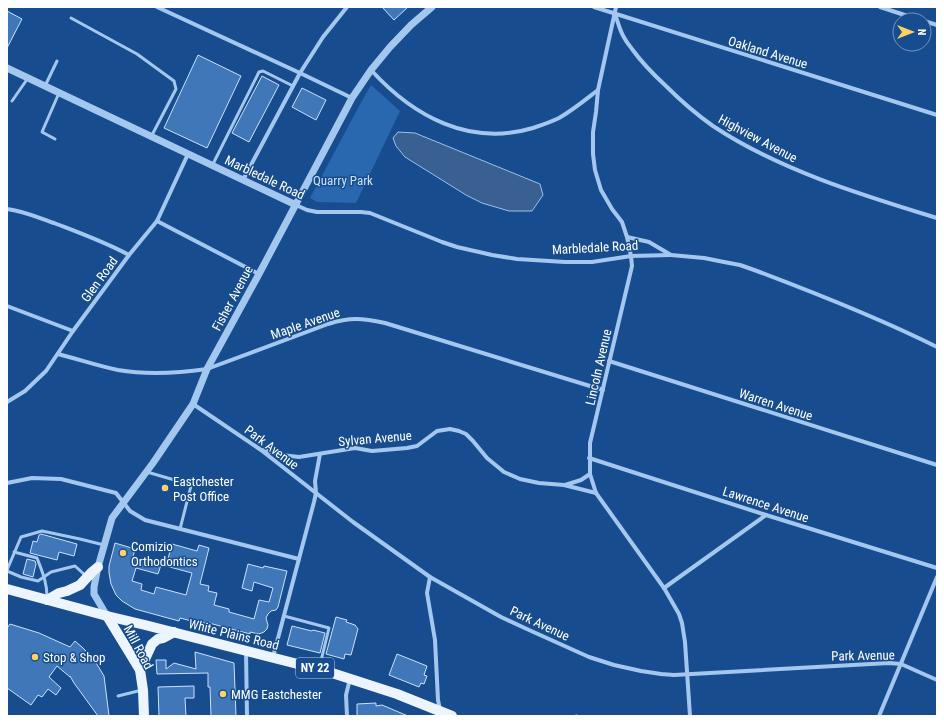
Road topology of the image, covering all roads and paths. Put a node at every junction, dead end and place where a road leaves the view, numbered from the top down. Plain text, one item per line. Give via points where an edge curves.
1 (157, 7) edge
2 (347, 7) edge
3 (431, 7) edge
4 (594, 7) edge
5 (616, 7) edge
6 (880, 7) edge
7 (895, 12) edge
8 (614, 14) junction
9 (71, 18) dead end
10 (57, 61) dead end
11 (7, 68) edge
12 (371, 70) junction
13 (300, 73) junction
14 (28, 78) junction
15 (45, 86) junction
16 (293, 86) junction
17 (598, 90) junction
18 (59, 93) junction
19 (352, 98) junction
20 (12, 101) dead end
21 (937, 115) edge
22 (151, 136) junction
23 (55, 138) dead end
24 (188, 154) junction
25 (212, 166) junction
26 (243, 180) junction
27 (296, 205) junction
28 (7, 209) edge
29 (937, 218) edge
30 (157, 221) junction
31 (627, 237) junction
32 (129, 255) junction
33 (671, 255) junction
34 (631, 256) junction
35 (259, 274) junction
36 (7, 306) edge
37 (73, 331) junction
38 (937, 347) edge
39 (58, 354) junction
40 (610, 361) junction
41 (208, 369) junction
42 (603, 390) junction
43 (7, 402) edge
44 (193, 404) junction
45 (261, 450) junction
46 (320, 454) junction
47 (589, 458) junction
48 (937, 465) edge
49 (146, 472) junction
50 (590, 474) junction
51 (7, 483) edge
52 (564, 485) junction
53 (316, 493) junction
54 (596, 493) junction
55 (124, 502) junction
56 (766, 515) junction
57 (180, 529) junction
58 (104, 546) junction
59 (14, 552) junction
60 (299, 559) junction
61 (98, 567) junction
62 (937, 568) edge
63 (7, 571) edge
64 (45, 576) junction
65 (88, 577) junction
66 (430, 577) junction
67 (937, 577) edge
68 (664, 588) junction
69 (7, 589) edge
70 (47, 600) junction
71 (107, 616) junction
72 (284, 616) junction
73 (174, 632) junction
74 (246, 650) junction
75 (273, 657) junction
76 (901, 664) junction
77 (319, 669) junction
78 (140, 670) junction
79 (687, 674) junction
80 (350, 678) junction
81 (937, 680) edge
82 (142, 690) junction
83 (118, 696) dead end
84 (440, 714) edge
85 (144, 716) edge
86 (247, 716) edge
87 (347, 716) edge
88 (452, 716) edge
89 (690, 716) edge
90 (879, 716) edge

1 - 13 street
2 - 13 street via 323,37
3 - 12 street, Fisher Avenue via 390,46
4 - 8 street, Oakland Avenue
5 - 8 street, Lincoln Avenue
6 - 7 street
8 - 17 street, Lincoln Avenue
8 - 21 street, Oakland Avenue
8 - 29 street, Highview Avenue via 624,39 642,62 689,108 713,126 791,168 884,202
9 - 22 lane via 137,54 174,81 176,88
10 - 15 lane
11 - 14 street, Marbledale Road
12 - 17 street via 406,102 427,116 474,133 507,133 542,125 573,109
12 - 19 street, Fisher Avenue
13 - 16 street
13 - 19 street
14 - 15 street, Marbledale Road
14 - 20 lane
15 - 18 street, Marbledale Road
16 - 25 lane via 263,71 259,72
16 - 26 street
17 - 31 street, Lincoln Avenue via 593,132 596,170 601,190 622,222
18 - 22 street, Marbledale Road
18 - 23 lane via 42,132
19 - 27 street, Fisher Avenue
22 - 24 street, Marbledale Road
24 - 25 street, Marbledale Road
24 - 30 street, Glen Road
25 - 26 street, Marbledale Road
26 - 27 street, Marbledale Road
27 - 34 street, Marbledale Road via 317,212 370,213 457,247 517,259 592,262
27 - 35 street, Fisher Avenue
28 - 32 street via 24,212 84,234
30 - 32 street, Glen Road
30 - 35 street
31 - 33 street, Marbledale Road via 649,242
31 - 34 street, Lincoln Avenue
32 - 37 street, Glen Road
33 - 34 street, Marbledale Road
33 - 38 street, Marbledale Road via 740,265 883,322
34 - 40 street, Lincoln Avenue via 632,266
35 - 41 street, Fisher Avenue
36 - 37 street
37 - 39 street, Glen Road
39 - 41 street, Maple Avenue via 118,370 149,372
39 - 43 street, Glen Road via 34,383
40 - 42 street, Lincoln Avenue
40 - 48 street, Warren Avenue
41 - 42 street, Maple Avenue via 328,324 358,318 385,323
41 - 44 street, Fisher Avenue
42 - 47 street, Lincoln Avenue via 590,443
44 - 45 street, Park Avenue
44 - 49 street, Fisher Avenue
45 - 46 street, Sylvan Avenue via 282,455
45 - 53 street, Park Avenue
46 - 52 street, Sylvan Avenue via 355,448 407,448 416,446 437,432 450,429 466,434 487,458 504,472 520,479
46 - 53 street via 315,481
47 - 50 street, Lincoln Avenue
47 - 56 street, Lawrence Avenue
49 - 55 street, Fisher Avenue
49 - 57 lane via 191,486
50 - 52 street, Sylvan Avenue via 581,480
50 - 54 street, Lincoln Avenue
51 - 55 street via 32,478 61,479 116,493
52 - 54 street, Sylvan Avenue
53 - 60 street
53 - 66 street, Park Avenue
54 - 68 street, Lincoln Avenue
55 - 57 street via 130,511 145,520
55 - 58 street, Fisher Avenue via 111,522
56 - 62 street, Lawrence Avenue
56 - 68 street
57 - 60 street
58 - 59 lane via 42,531 21,537
58 - 61 street, Fisher Avenue
59 - 63 lane
59 - 64 lane via 37,558
60 - 72 street
61 - 65 main road
61 - 71 street, Fisher Avenue via 94,594
63 - 64 lane via 38,581
64 - 65 lane via 75,566
64 - 70 lane
65 - 70 main road via 80,585 59,592
66 - 79 street, Park Avenue via 501,617 589,657 651,673
66 - 84 street via 427,593 435,640
67 - 76 street
68 - 79 street, Lincoln Avenue via 682,623
69 - 70 main road, White Plains Road / NY 22
70 - 71 main road, White Plains Road / NY 22
71 - 73 main road, White Plains Road / NY 22
71 - 78 main road, Mill Road
72 - 75 street
72 - 77 lane via 329,628
73 - 74 main road, White Plains Road / NY 22
73 - 78 main road via 152,644
74 - 75 main road, White Plains Road / NY 22
74 - 86 street
75 - 77 main road, White Plains Road / NY 22
76 - 79 street, Park Avenue
76 - 81 street, Park Avenue
76 - 90 street
77 - 80 main road, White Plains Road / NY 22
78 - 82 main road, Mill Road
79 - 89 street, Lincoln Avenue
80 - 84 main road, White Plains Road / NY 22 via 397,694
80 - 87 street via 346,695
82 - 83 lane
82 - 85 main road, Mill Road
84 - 88 main road, White Plains Road / NY 22

